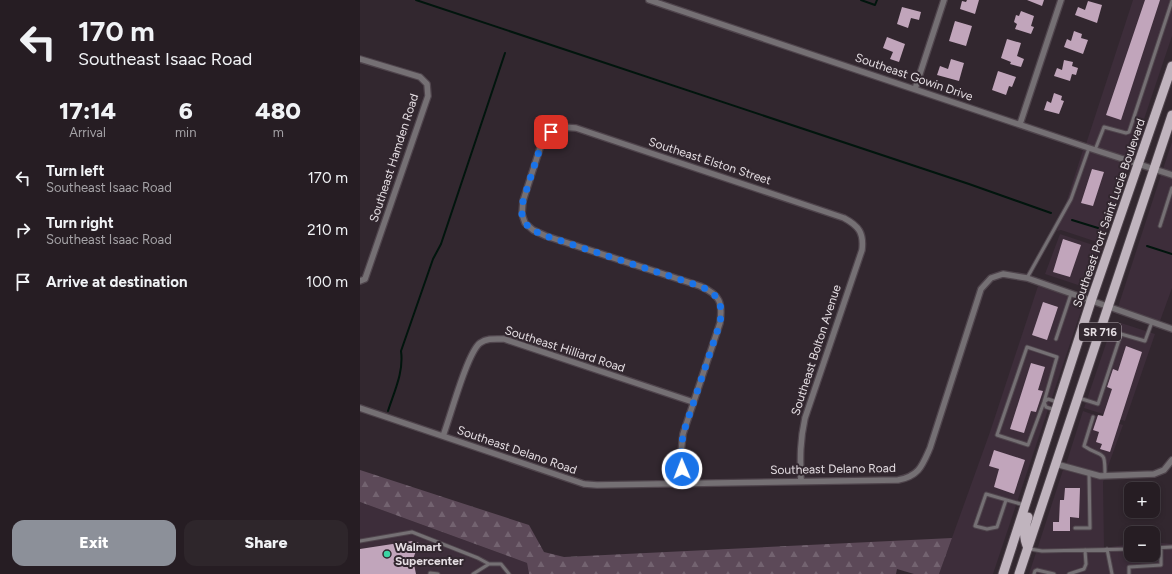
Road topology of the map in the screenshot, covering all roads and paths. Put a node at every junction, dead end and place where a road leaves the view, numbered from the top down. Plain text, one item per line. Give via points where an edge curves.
1 (649, 0) edge
2 (944, 0) edge
3 (1061, 0) edge
4 (1172, 1) edge
5 (1171, 9) edge
6 (360, 59) edge
7 (1172, 66) edge
8 (915, 89) junction
9 (1172, 115) edge
10 (1020, 124) junction
11 (1088, 148) junction
12 (1095, 150) junction
13 (1139, 165) junction
14 (1154, 170) junction
15 (1172, 175) edge
16 (1172, 188) edge
17 (1160, 226) dead end
18 (859, 230) joint
19 (1027, 278) junction
20 (360, 281) edge
21 (1071, 294) junction
22 (1091, 301) junction
23 (1108, 307) junction
24 (1152, 322) junction
25 (1172, 329) edge
26 (1056, 339) dead end
27 (1078, 398) junction
28 (693, 402) junction
29 (1044, 402) junction
30 (1057, 406) junction
31 (360, 408) edge
32 (1093, 416) dead end
33 (443, 436) junction
34 (1172, 460) edge
35 (1056, 464) junction
36 (1089, 473) junction
37 (1105, 476) junction
38 (801, 481) junction
39 (1033, 482) junction
40 (682, 484) junction
41 (1006, 500) junction
42 (1025, 506) junction
43 (1075, 528) dead end
44 (360, 541) edge
45 (1028, 548) junction
46 (1161, 548) joint
47 (1172, 548) edge
48 (1107, 549) junction
49 (1124, 549) edge
50 (1085, 550) junction
51 (489, 564) junction
52 (1034, 572) edge
53 (430, 574) edge
54 (438, 574) edge
55 (473, 574) edge
56 (509, 574) edge
57 (1003, 574) edge
58 (1019, 574) edge
59 (1054, 574) edge
60 (1069, 574) edge
61 (1112, 574) edge
62 (1129, 574) edge

1 - 8 street, Southeast Gowin Drive
2 - 8 street
3 - 10 street
4 - 5 lane
5 - 12 lane via 1129,132 1104,127
6 - 20 street, Southeast Hamden Road via 420,77 427,84 428,96 365,279
7 - 13 main road, Southeast Port Saint Lucie Boulevard / SR 716
8 - 10 street, Southeast Gowin Drive
9 - 14 main road, SR 716
10 - 11 street, Southeast Gowin Drive
11 - 12 street, Southeast Gowin Drive
11 - 19 lane via 1071,199
12 - 13 street, Southeast Gowin Drive
13 - 14 street, Southeast Gowin Drive
13 - 22 main road, Southeast Port Saint Lucie Boulevard / SR 716
14 - 15 street, Southeast Gowin Drive
14 - 23 main road, SR 716
16 - 17 lane
18 - 28 street, Southeast Elston Street via 854,223 844,218 576,128 560,127 551,132 541,145 523,201 522,214 525,223 532,230 546,236 700,286 718,299 722,310 720,323
18 - 38 street, Southeast Bolton Avenue via 863,240 862,250 800,438
19 - 21 street, Southeast Delano Road
19 - 38 street, Southeast Delano Road via 1003,274 991,278 981,289 930,448 919,470 908,478 898,480
21 - 22 street, Southeast Delano Road
21 - 26 lane
22 - 23 street, Southeast Delano Road
22 - 30 main road, Southeast Port Saint Lucie Boulevard / SR 716
23 - 24 street, Southeast Delano Road
23 - 27 main road, SR 716
24 - 25 street, Southeast Delano Road
24 - 27 lane via 1145,341 1121,334 1098,404
27 - 35 main road, SR 716
28 - 33 street, Southeast Hilliard Road via 504,339 489,338 479,344 470,358
28 - 40 street via 683,434
29 - 29 lane via 1057,358 1026,347 997,435 1028,445
29 - 30 lane via 1046,407
29 - 30 lane via 1048,398
30 - 39 main road, Southeast Port Saint Lucie Boulevard / SR 716
31 - 33 street, Southeast Delano Road
32 - 37 lane via 1084,446 1102,454 1105,459
33 - 40 street, Southeast Delano Road via 584,484
34 - 37 street via 1164,470 1154,474
35 - 36 street
35 - 45 main road, SR 716
36 - 37 street
36 - 43 lane via 1090,528
38 - 40 street, Southeast Delano Road
39 - 42 main road, Southeast Port Saint Lucie Boulevard / SR 716
39 - 45 main road via 1036,492 1024,529 1024,539
41 - 41 lane via 986,494 976,526 987,529 997,527
41 - 42 lane
42 - 57 main road, Southeast Port Saint Lucie Boulevard / SR 716
44 - 51 lane via 412,532
45 - 50 lane via 1042,551
45 - 58 main road, SR 716
46 - 47 lane
46 - 62 lane via 1161,564 1129,567
48 - 49 lane
48 - 50 lane
48 - 61 lane
50 - 60 lane via 1084,569
51 - 55 lane
51 - 56 lane via 501,564
52 - 59 lane via 1037,570
53 - 54 lane

